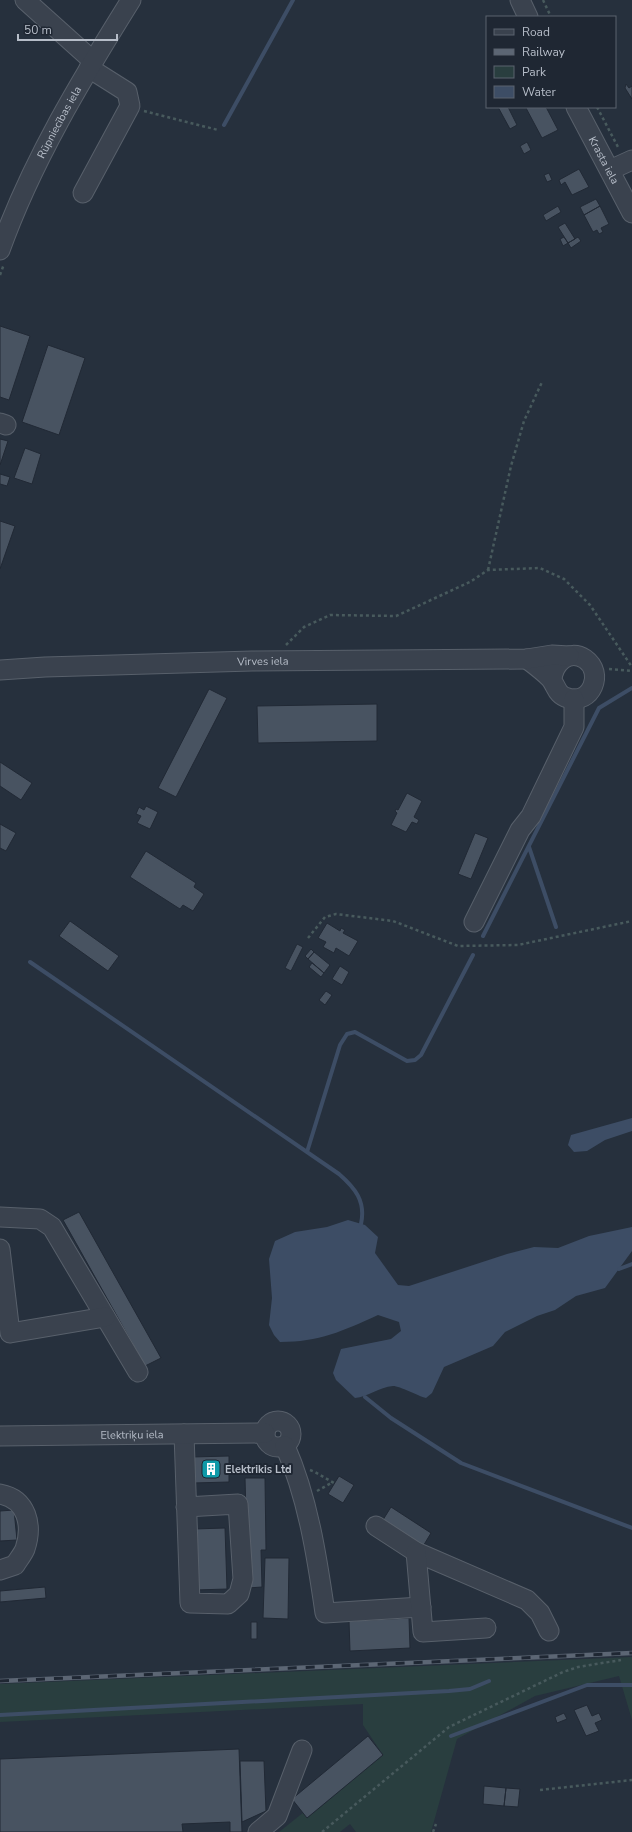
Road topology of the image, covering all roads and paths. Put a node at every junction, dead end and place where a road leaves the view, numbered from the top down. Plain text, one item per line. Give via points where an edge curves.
1 (25, 0) edge
2 (131, 0) edge
3 (520, 0) edge
4 (543, 0) edge
5 (528, 16) edge
6 (551, 16) edge
7 (91, 65) junction
8 (130, 106) junction
9 (577, 108) edge
10 (598, 108) edge
11 (218, 130) dead end
12 (626, 155) edge
13 (610, 170) junction
14 (84, 193) dead end
15 (632, 213) edge
16 (4, 227) edge
17 (0, 250) edge
18 (542, 382) dead end
19 (488, 570) junction
20 (569, 656) junction
21 (527, 659) junction
22 (268, 662) junction
23 (632, 667) edge
24 (0, 670) edge
25 (594, 671) junction
26 (632, 671) edge
27 (552, 680) junction
28 (574, 699) junction
29 (474, 922) dead end
30 (0, 1217) edge
31 (0, 1249) edge
32 (105, 1317) junction
33 (138, 1372) dead end
34 (184, 1434) junction
35 (0, 1436) edge
36 (310, 1470) dead end
37 (314, 1492) dead end
38 (0, 1494) edge
39 (186, 1507) junction
40 (376, 1526) dead end
41 (416, 1552) junction
42 (0, 1570) edge
43 (421, 1607) junction
44 (486, 1628) dead end
45 (549, 1631) dead end
46 (622, 1660) dead end
47 (302, 1750) dead end
48 (632, 1780) edge
49 (540, 1790) dead end
50 (436, 1824) dead end
51 (258, 1832) edge
52 (322, 1832) edge
53 (433, 1832) edge

1 - 7 street
2 - 7 street, Rūpniecības iela
3 - 5 street
4 - 6 path
7 - 8 street via 127,92
7 - 16 street, Rūpniecības iela
8 - 11 path
8 - 14 street
9 - 13 street, Krasta iela
10 - 12 path
12 - 13 street
13 - 15 street, Krasta iela
16 - 17 street, Rūpniecības iela
18 - 19 path via 524,421
19 - 22 path via 470,582 396,616 330,615 304,627
19 - 23 path via 540,568 564,579 590,605
20 - 21 street, Virves iela via 552,655
20 - 25 street, Virves iela via 584,658
20 - 27 street via 556,665
21 - 22 street, Virves iela
21 - 27 street
22 - 24 street, Virves iela
25 - 26 path
25 - 28 street via 596,679 589,693 582,698
27 - 28 street via 554,688 560,694
28 - 29 street via 574,726 531,816 520,830
30 - 32 street via 40,1219 52,1227
31 - 32 street via 10,1333
32 - 33 street
34 - 35 street, Elektriķu iela
34 - 39 street
34 - 43 street, Elektriķu iela via 265,1433 269,1424 277,1420 286,1423 292,1430 292,1435 285,1446 306,1509 318,1558 325,1613
36 - 37 path via 333,1483
38 - 42 street via 19,1502 25,1509 28,1528 25,1549 15,1566
39 - 39 street via 190,1603 228,1604 239,1594 243,1579 238,1504
40 - 41 street
41 - 43 street
41 - 45 street via 527,1600 540,1613
43 - 44 street via 423,1632
46 - 52 path via 578,1666 449,1727
47 - 51 street via 277,1816
48 - 49 path
50 - 53 path

